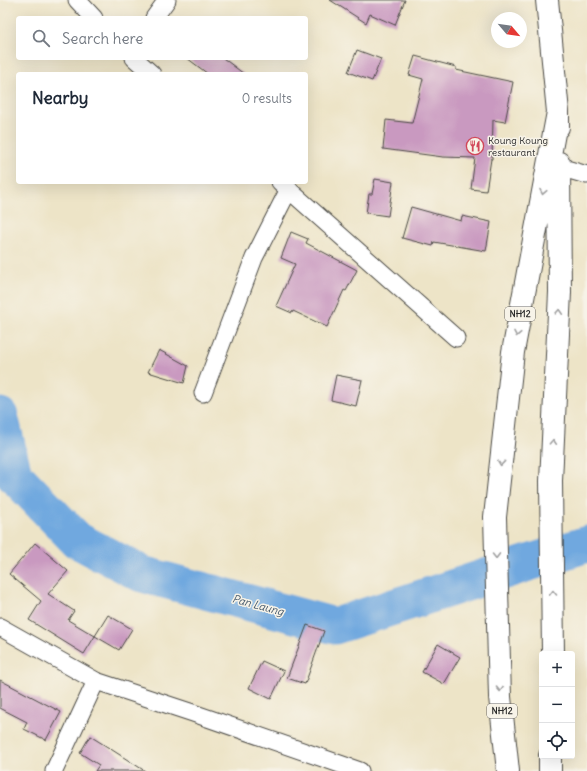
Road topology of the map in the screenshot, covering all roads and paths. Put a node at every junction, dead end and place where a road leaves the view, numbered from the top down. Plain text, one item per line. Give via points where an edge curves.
1 (77, 0) edge
2 (167, 0) edge
3 (547, 0) edge
4 (92, 16) edge
5 (155, 16) edge
6 (136, 60) edge
7 (150, 72) edge
8 (558, 112) junction
9 (559, 167) junction
10 (587, 175) edge
11 (285, 186) edge
12 (456, 338) dead end
13 (202, 393) dead end
14 (0, 627) edge
15 (553, 651) edge
16 (96, 681) junction
17 (550, 759) edge
18 (54, 771) edge
19 (360, 771) edge
20 (508, 771) edge
21 (550, 771) edge

1 - 4 street
2 - 5 street
3 - 8 highway, NH12
6 - 7 street
8 - 9 highway, NH12
8 -> 20 highway, NH12 via 513,352 495,517 500,697
9 - 10 street
15 -> 9 highway, NH12 via 551,481 560,292
11 - 12 street
11 - 13 street
14 - 16 street
16 - 18 street
16 - 19 street
17 - 21 highway

